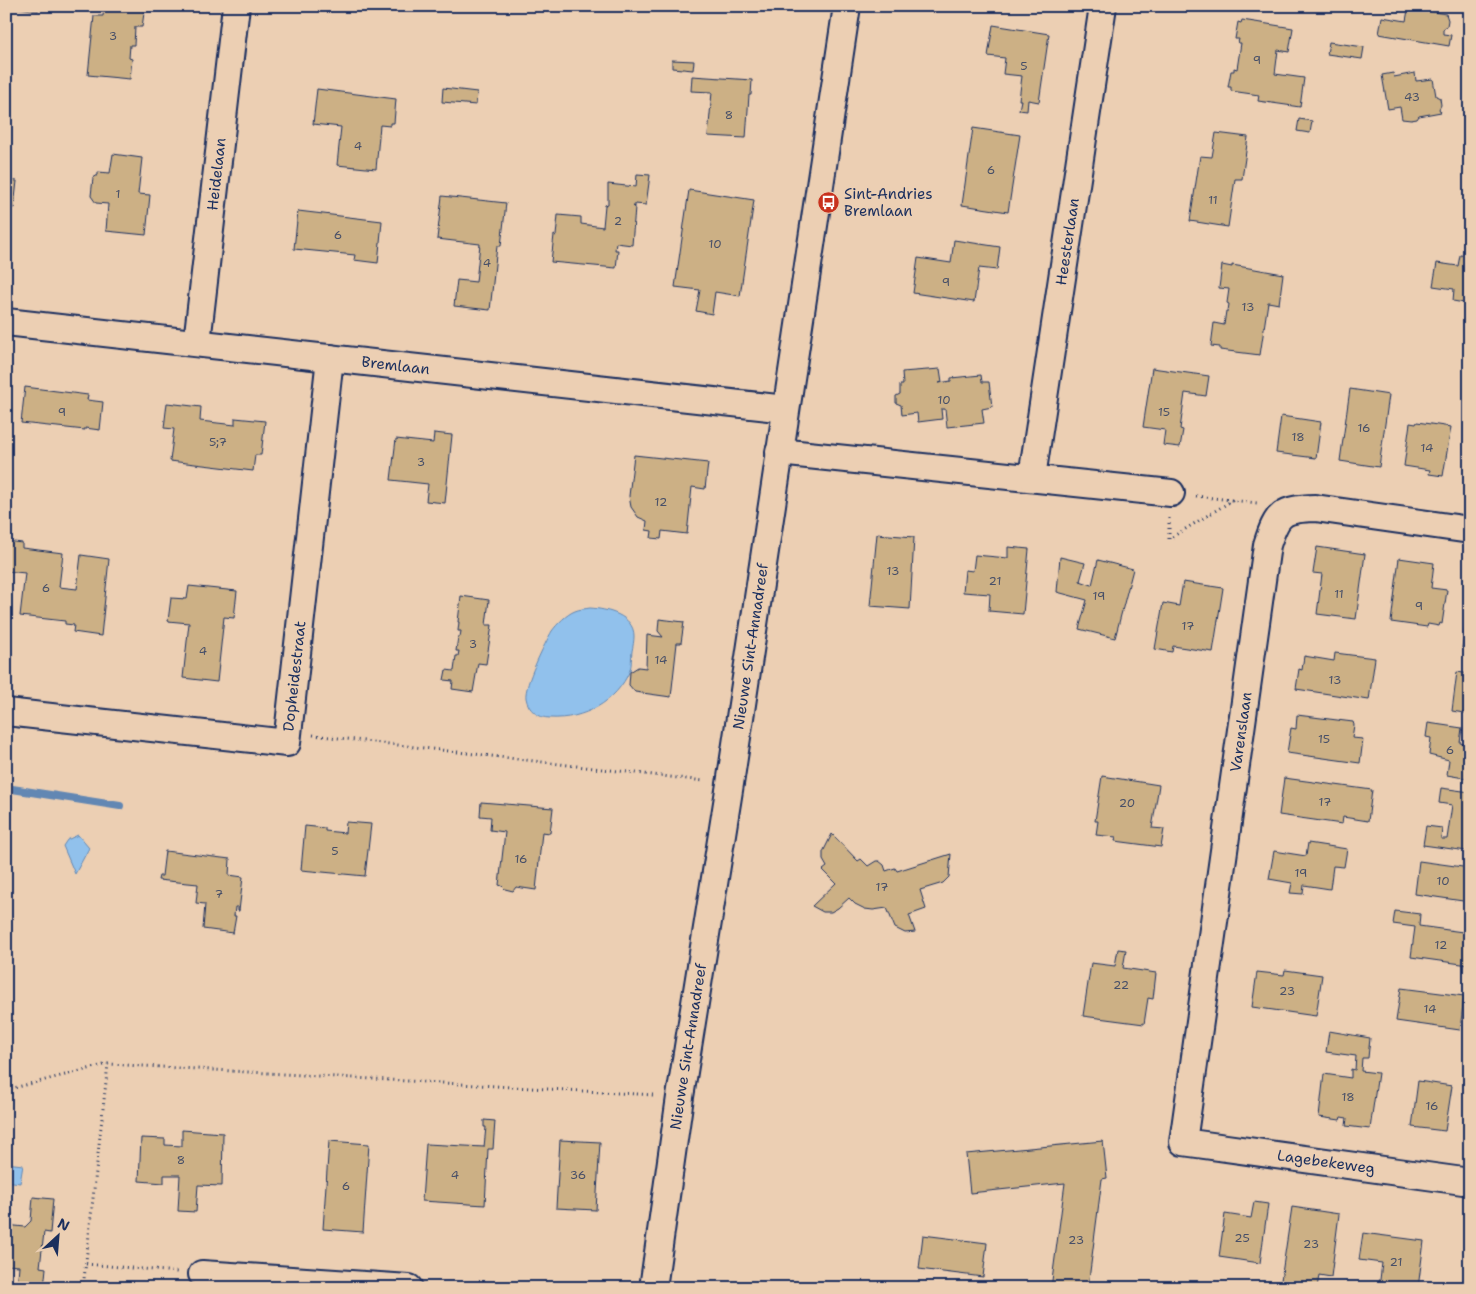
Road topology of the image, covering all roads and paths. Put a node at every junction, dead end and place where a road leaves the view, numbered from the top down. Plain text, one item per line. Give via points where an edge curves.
1 (236, 6) edge
2 (847, 6) edge
3 (1103, 6) edge
4 (6, 322) edge
5 (197, 342) junction
6 (330, 358) junction
7 (786, 409) junction
8 (779, 452) junction
9 (1032, 478) junction
10 (1171, 493) junction
11 (1233, 500) junction
12 (1298, 508) junction
13 (1470, 530) edge
14 (6, 712) edge
15 (288, 732) junction
16 (730, 784) junction
17 (108, 1064) junction
18 (6, 1090) edge
19 (680, 1097) junction
20 (1184, 1142) joint
21 (1470, 1182) edge
22 (86, 1264) junction
23 (202, 1274) joint
24 (83, 1288) edge
25 (409, 1288) edge
26 (653, 1288) edge

1 - 5 street, Heidelaan
2 - 7 street, Nieuwe Sint-Annadreef
3 - 9 street, Heesterlaan
4 - 5 street, Bremlaan
5 - 6 street, Bremlaan
6 - 7 street, Bremlaan
6 - 15 street, Dopheidestraat
7 - 8 street, Nieuwe Sint-Annadreef
8 - 9 street
8 - 16 street, Nieuwe Sint-Annadreef
9 - 10 street
10 - 11 path
10 - 11 path via 1169,539
11 - 12 path
12 - 13 street
12 - 20 street, Varenslaan via 1286,511 1278,518 1267,545
14 - 15 street, Dopheidestraat via 287,742
15 - 16 path
16 - 19 street, Nieuwe Sint-Annadreef
17 - 18 path
17 - 19 path
17 - 22 path
19 - 26 street, Nieuwe Sint-Annadreef
20 - 21 street, Lagebekeweg
22 - 23 path
22 - 24 path
23 - 25 street

